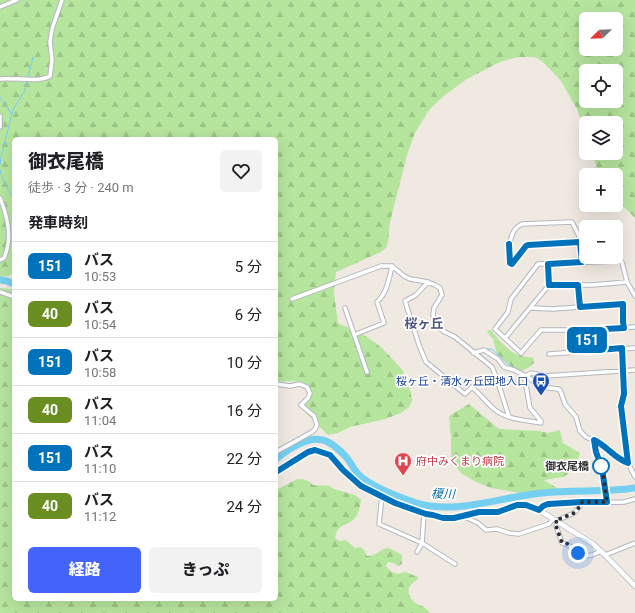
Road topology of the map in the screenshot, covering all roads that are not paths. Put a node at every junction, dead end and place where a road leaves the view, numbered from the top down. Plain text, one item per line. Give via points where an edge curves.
1 (17, 0) edge
2 (62, 0) edge
3 (0, 7) edge
4 (0, 79) edge
5 (0, 116) edge
6 (0, 127) edge
7 (0, 198) edge
8 (580, 242) joint
9 (0, 260) edge
10 (579, 262) edge
11 (548, 264) junction
12 (622, 264) edge
13 (392, 266) junction
14 (428, 282) junction
15 (627, 282) junction
16 (549, 285) junction
17 (578, 285) junction
18 (0, 292) edge
19 (12, 296) edge
20 (635, 296) edge
21 (292, 299) dead end
22 (580, 307) junction
23 (345, 308) dead end
24 (531, 308) junction
25 (635, 327) edge
26 (624, 328) junction
27 (586, 330) junction
28 (354, 335) junction
29 (506, 338) junction
30 (622, 348) junction
31 (635, 348) edge
32 (588, 351) junction
33 (473, 353) junction
34 (549, 354) dead end
35 (623, 370) junction
36 (635, 370) edge
37 (367, 372) dead end
38 (526, 376) junction
39 (278, 384) edge
40 (509, 417) junction
41 (594, 440) junction
42 (278, 451) edge
43 (628, 463) junction
44 (278, 471) edge
45 (635, 477) edge
46 (382, 496) junction
47 (635, 499) edge
48 (582, 502) junction
49 (607, 502) junction
50 (539, 510) junction
51 (424, 513) junction
52 (462, 516) junction
53 (555, 521) junction
54 (422, 543) junction
55 (635, 543) edge
56 (601, 551) junction
57 (418, 552) dead end
58 (605, 555) junction
59 (456, 564) dead end
60 (635, 586) edge

1 - 3 street
2 - 4 street via 52,29 50,76 34,79
5 - 6 street
7 - 9 street via 8,222 9,235 8,250
8 - 8 street via 572,222 522,224 514,230 509,244 510,263 512,264 528,245
10 - 11 street
11 - 16 street
11 - 29 street via 538,264 511,299 508,312 495,329
12 - 15 street
13 - 14 street via 410,279
13 - 21 street via 381,266
13 - 28 street via 382,297 377,302 384,322
14 - 33 street via 440,288 442,295 434,308 433,315 437,326
14 - 40 street via 416,295 405,301 418,345 426,362 465,394 472,387 494,409
15 - 17 street
15 - 20 street
16 - 17 street
16 - 24 street
17 - 22 street
18 - 19 street
22 - 24 street
22 - 26 street via 623,304
23 - 28 street
24 - 29 street
25 - 26 street
26 - 27 street
27 - 29 street via 541,330 521,353
27 - 32 street
28 - 37 street
30 - 31 street
30 - 32 street
30 - 35 street
32 - 34 street
33 - 38 street via 484,350 498,359 504,367
33 - 40 street via 492,367
35 - 36 street
35 - 38 street via 545,376 531,373
35 - 43 street via 624,394 621,406
38 - 40 street via 530,408 542,423
38 - 41 street via 542,387 560,390 567,408 576,417 580,431
39 - 42 street via 300,384 307,387 310,393 301,405 314,416 317,426 312,432
41 - 43 street
41 - 49 street via 602,468
43 - 45 street
44 - 46 street via 315,450 330,455 350,478
46 - 51 street
46 - 54 street via 379,524
47 - 49 street
48 - 49 street
48 - 50 street via 548,504
48 - 53 street via 574,513
50 - 52 street via 517,505 498,512 479,512
50 - 53 street
51 - 52 street via 443,518
51 - 54 street
52 - 53 street via 478,523 486,530 497,529 519,534
53 - 56 street
53 - 56 street via 562,543 568,544 580,557
54 - 57 street
54 - 59 street
55 - 58 street
56 - 58 street
58 - 60 street

